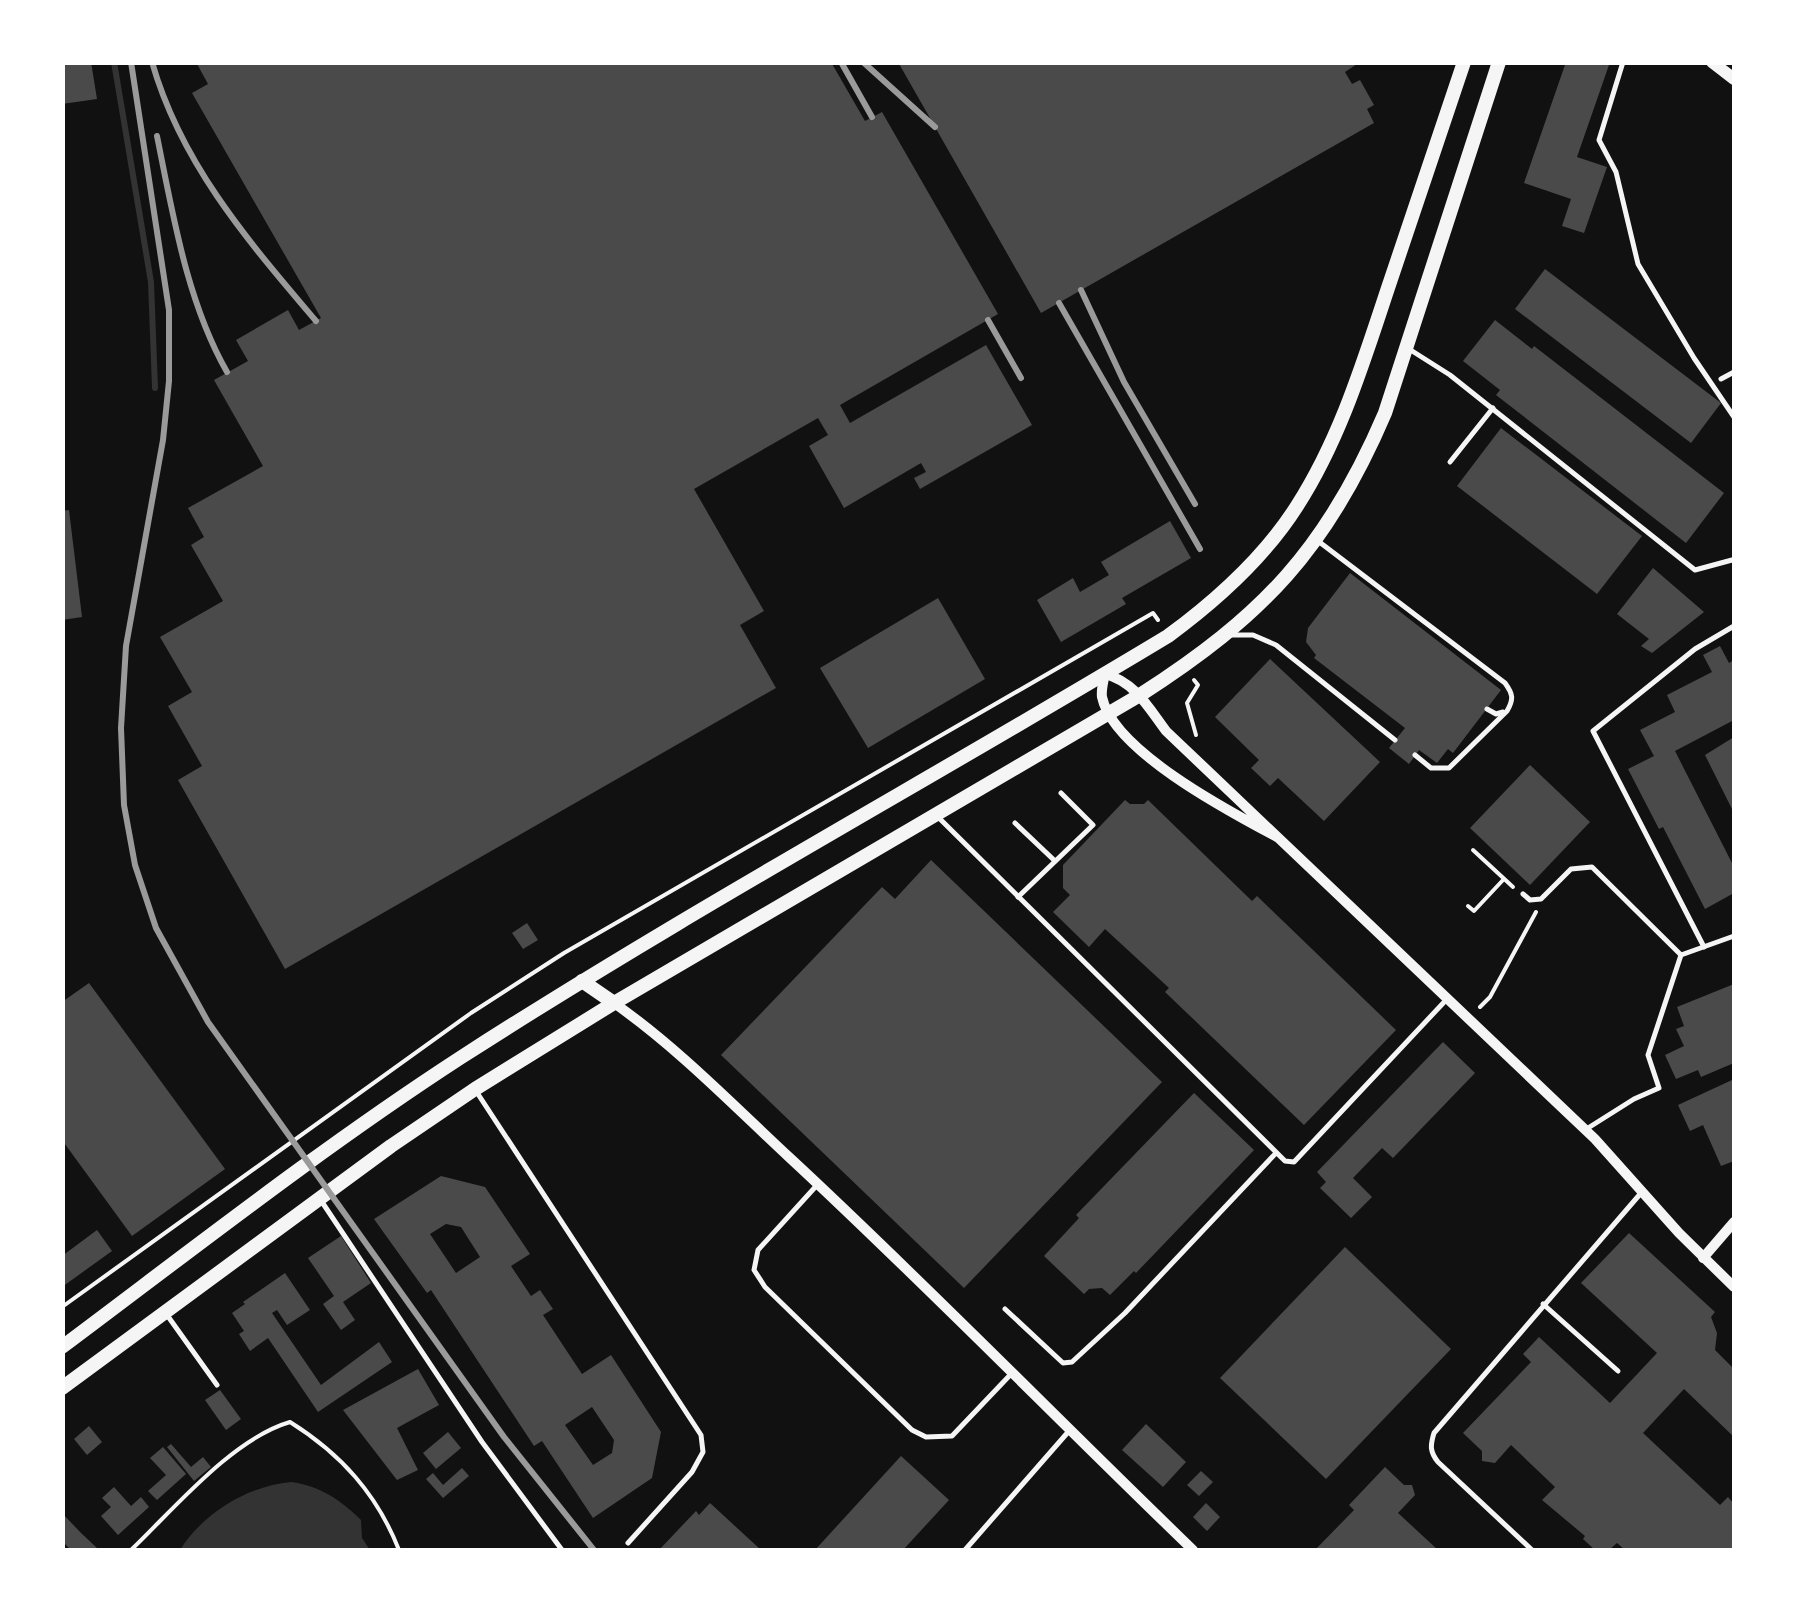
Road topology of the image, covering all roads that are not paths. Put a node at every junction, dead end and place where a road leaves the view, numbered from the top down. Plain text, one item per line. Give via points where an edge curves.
1 (1464, 62) edge
2 (1500, 62) edge
3 (1623, 62) edge
4 (1712, 62) edge
5 (1734, 80) edge
6 (1406, 348) junction
7 (1734, 372) edge
8 (1722, 380) dead end
9 (1493, 408) junction
10 (1734, 417) edge
11 (1450, 462) dead end
12 (1317, 540) junction
13 (1732, 560) dead end
14 (1734, 626) edge
15 (1226, 635) junction
16 (1105, 674) junction
17 (1140, 695) junction
18 (1487, 710) dead end
19 (1507, 711) junction
20 (1108, 713) junction
21 (1395, 740) dead end
22 (1459, 746) dead end
23 (1415, 755) dead end
24 (1460, 758) junction
25 (1061, 794) dead end
26 (935, 814) junction
27 (1014, 823) dead end
28 (1277, 837) junction
29 (1055, 862) junction
30 (1523, 894) road end
31 (1018, 898) junction
32 (1734, 936) edge
33 (1704, 947) junction
34 (1681, 954) junction
35 (582, 981) junction
36 (1447, 999) junction
37 (614, 1003) junction
38 (474, 1089) junction
39 (1586, 1130) junction
40 (1276, 1153) junction
41 (818, 1184) junction
42 (1643, 1190) junction
43 (320, 1198) junction
44 (1734, 1222) edge
45 (1703, 1258) junction
46 (1734, 1287) edge
47 (1543, 1304) junction
48 (1005, 1309) dead end
49 (166, 1313) junction
50 (62, 1348) edge
51 (1014, 1371) junction
52 (1618, 1372) dead end
53 (217, 1386) dead end
54 (62, 1388) edge
55 (1070, 1429) junction
56 (628, 1543) dead end
57 (562, 1550) edge
58 (965, 1550) edge
59 (1193, 1550) edge
60 (1532, 1550) edge

1 - 16 main road via 1356,384 1296,508 1218,598
2 - 6 main road
3 - 10 lane via 1598,140 1616,172 1638,264
4 - 5 street
6 - 9 lane
6 - 12 main road via 1366,458
7 - 8 lane
9 - 11 lane
9 - 13 lane via 1695,570
12 - 15 main road
12 - 19 lane via 1505,683 1513,701
14 - 33 lane via 1594,730
15 - 17 main road
15 - 21 lane via 1276,644
16 - 17 street
16 - 20 street
16 - 35 main road
17 - 20 main road
17 - 28 street via 1166,731
18 - 19 lane
19 - 24 lane
20 - 26 main road
20 - 28 street via 1138,747 1200,796
22 - 24 lane
23 - 24 lane via 1438,770
25 - 29 lane via 1093,825
26 - 31 lane
26 - 37 main road
27 - 29 lane
28 - 36 street
29 - 31 lane
30 - 34 lane via 1541,899 1571,869 1592,867
31 - 40 lane
32 - 33 lane
33 - 34 lane
34 - 39 lane via 1648,1055 1659,1088
35 - 37 main road
35 - 50 main road via 379,1114
36 - 39 street
36 - 40 lane via 1294,1162
37 - 38 main road
37 - 41 street via 651,1029
38 - 43 main road
38 - 56 lane via 701,1435 703,1452 692,1472
39 - 42 street
40 - 48 lane via 1072,1362 1063,1364
41 - 51 street
41 - 51 lane via 758,1250 754,1270 912,1430 952,1436
42 - 45 street
42 - 47 lane
43 - 49 main road
43 - 57 lane
44 - 45 street
45 - 46 street
47 - 52 lane
47 - 60 lane via 1430,1444 1438,1462
49 - 53 lane
49 - 54 main road
51 - 55 street
55 - 58 lane
55 - 59 street

